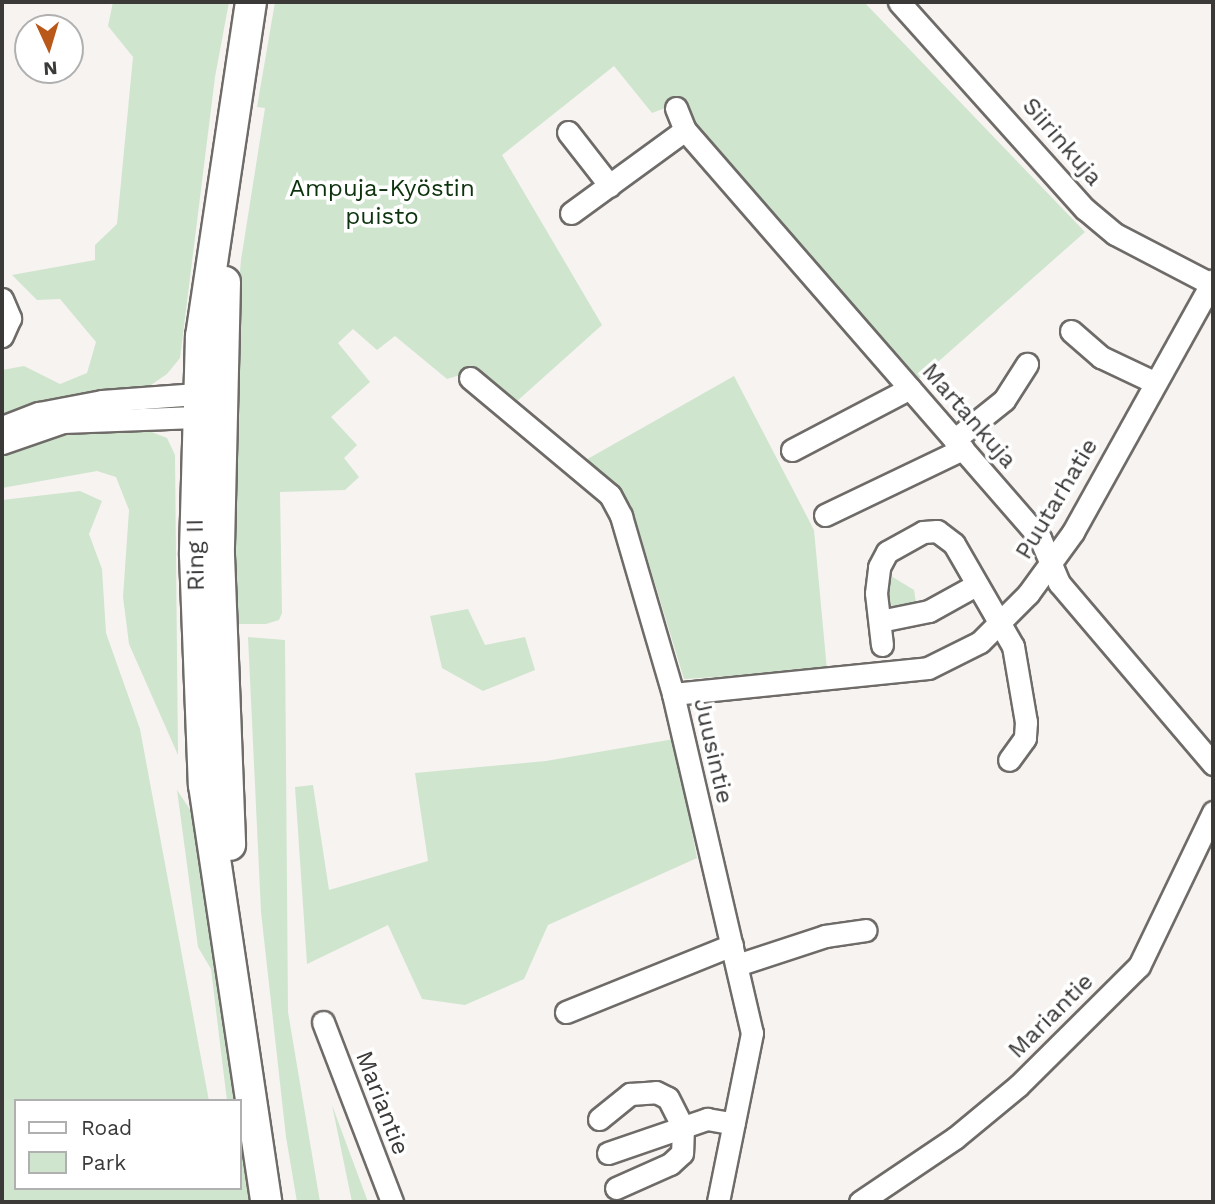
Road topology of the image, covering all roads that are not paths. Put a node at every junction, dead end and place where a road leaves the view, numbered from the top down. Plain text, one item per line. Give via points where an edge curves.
1 (251, 2) edge
2 (899, 2) edge
3 (676, 108) dead end
4 (685, 130) junction
5 (568, 132) dead end
6 (610, 186) junction
7 (570, 213) dead end
8 (1212, 282) edge
9 (2, 299) edge
10 (1071, 331) dead end
11 (2, 336) edge
12 (1027, 364) dead end
13 (470, 379) dead end
14 (1154, 382) junction
15 (910, 388) junction
16 (205, 407) junction
17 (2, 427) edge
18 (2, 443) edge
19 (959, 444) junction
20 (792, 450) dead end
21 (825, 515) dead end
22 (1051, 562) junction
23 (976, 585) junction
24 (880, 621) junction
25 (1002, 624) junction
26 (882, 645) dead end
27 (673, 694) junction
28 (1009, 760) dead end
29 (1213, 764) edge
30 (1213, 812) edge
31 (866, 930) dead end
32 (734, 955) junction
33 (566, 1012) dead end
34 (323, 1022) dead end
35 (599, 1119) dead end
36 (734, 1124) junction
37 (683, 1128) junction
38 (608, 1153) dead end
39 (616, 1188) dead end
40 (266, 1202) edge
41 (392, 1202) edge
42 (718, 1202) edge
43 (861, 1202) edge

1 - 16 highway, Ring II via 233,146 208,270
2 - 8 street, Siirinkuja via 1085,209 1115,234
3 - 4 street, Martankuja
4 - 6 street
4 - 15 street, Martankuja
5 - 6 street
6 - 7 street
8 - 14 street, Puutarhatie
9 - 11 street via 10,318
10 - 14 street via 1101,357
12 - 19 street via 1004,400
13 - 27 street, Juusintie via 610,495 621,516
14 - 22 street, Puutarhatie via 1073,532
15 - 19 street, Martankuja
15 - 20 street
16 - 17 street via 67,406
16 - 18 street via 41,426
16 - 40 highway, Ring II via 200,726 212,848 234,965
19 - 21 street
19 - 22 street, Martankuja via 1040,538
22 - 25 street, Puutarhatie
22 - 29 street, Martankuja via 1059,583
23 - 24 street via 929,611
23 - 24 street via 954,544 937,531 923,533 887,552 879,567
23 - 25 street
24 - 26 street
25 - 27 street, Puutarhatie via 980,642 928,668
25 - 28 street via 1013,646 1026,722 1025,738
27 - 32 street, Juusintie
30 - 43 street, Mariantie via 1139,966 1019,1085 955,1138
31 - 32 street
32 - 33 street
32 - 36 street, Juusintie via 752,1032
34 - 41 street, Mariantie
35 - 37 street via 630,1094 656,1092 668,1098
36 - 37 street via 707,1119
36 - 42 street, Juusintie
37 - 38 street
37 - 39 street via 682,1153 670,1164

